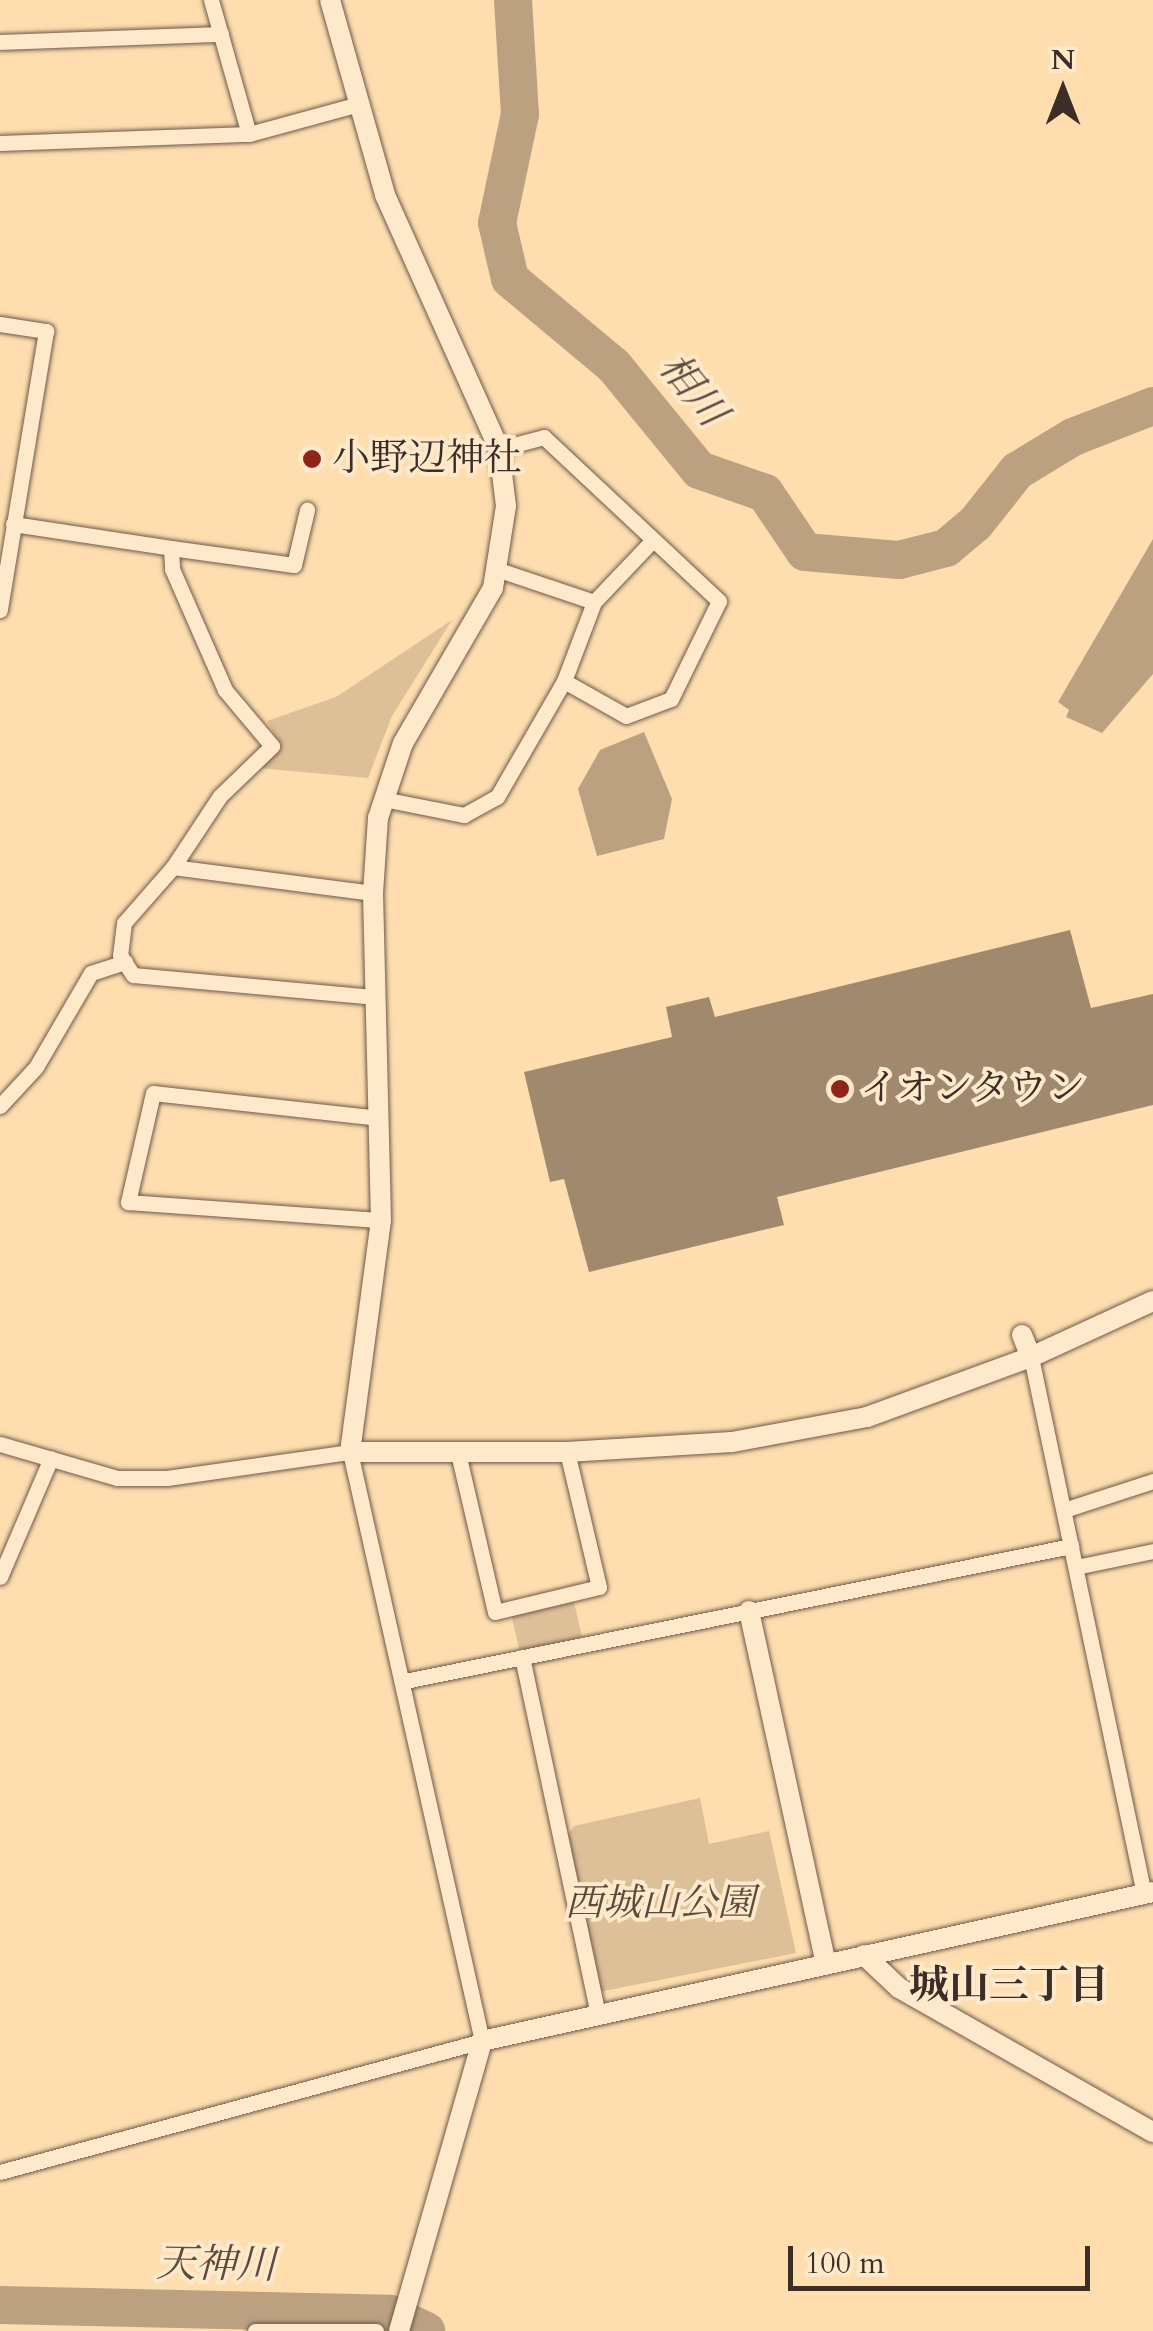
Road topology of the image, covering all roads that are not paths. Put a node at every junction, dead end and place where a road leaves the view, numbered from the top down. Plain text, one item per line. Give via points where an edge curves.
1 (211, 0) edge
2 (330, 0) edge
3 (221, 34) junction
4 (0, 42) edge
5 (359, 104) junction
6 (249, 134) junction
7 (0, 143) edge
8 (0, 324) edge
9 (499, 449) junction
10 (307, 510) dead end
11 (13, 524) junction
12 (651, 542) junction
13 (171, 548) junction
14 (499, 570) junction
15 (594, 602) junction
16 (0, 610) edge
17 (564, 682) junction
18 (383, 799) junction
19 (173, 867) junction
20 (374, 893) junction
21 (125, 962) junction
22 (376, 997) junction
23 (0, 1106) edge
24 (380, 1118) junction
25 (381, 1220) junction
26 (1153, 1300) edge
27 (1022, 1335) dead end
28 (1030, 1357) junction
29 (0, 1444) edge
30 (350, 1452) junction
31 (567, 1452) junction
32 (458, 1453) junction
33 (52, 1458) junction
34 (1153, 1481) edge
35 (1064, 1510) junction
36 (1072, 1546) junction
37 (1153, 1551) edge
38 (1076, 1567) junction
39 (0, 1577) edge
40 (750, 1610) junction
41 (522, 1657) junction
42 (405, 1680) junction
43 (1148, 1893) edge
44 (864, 1955) junction
45 (826, 1963) junction
46 (596, 2010) junction
47 (482, 2040) junction
48 (1153, 2132) edge
49 (0, 2172) edge
50 (402, 2322) edge
51 (295, 2329) edge
52 (261, 2330) edge
53 (376, 2331) edge

1 - 3 street
2 - 5 street
3 - 4 street
3 - 6 street
5 - 6 street
5 - 9 street via 385,194
6 - 7 street
8 - 11 street via 46,332
9 - 12 street via 544,438
9 - 14 street via 506,506
10 - 13 street via 294,565
11 - 13 street
11 - 16 street
12 - 15 street
12 - 17 street via 720,601 671,698 626,716
13 - 19 street via 172,569 225,690 272,746 220,796
14 - 15 street
14 - 18 street via 402,743
15 - 17 street
17 - 18 street via 496,797 464,815
18 - 20 street
19 - 20 street
19 - 21 street via 124,924
20 - 22 street
21 - 22 street via 134,975
21 - 23 street via 91,973 36,1068
22 - 24 street
24 - 25 street
24 - 25 street via 153,1093 128,1202
25 - 30 street
26 - 28 street
27 - 28 street
28 - 31 street via 824,1429 652,1450
28 - 35 street
29 - 33 street
30 - 32 street
30 - 33 street via 168,1478 102,1476
30 - 42 street via 367,1544
31 - 32 street
31 - 32 street via 598,1587 496,1612
33 - 39 street
34 - 35 street
35 - 36 street
36 - 38 street
36 - 40 street
37 - 38 street
38 - 43 street
40 - 41 street
40 - 45 street
41 - 42 street
41 - 46 street
42 - 47 street
43 - 44 street
44 - 45 street
44 - 48 street via 899,1988
45 - 46 street
46 - 47 street
47 - 49 street
47 - 50 street
51 - 52 street
51 - 53 street

